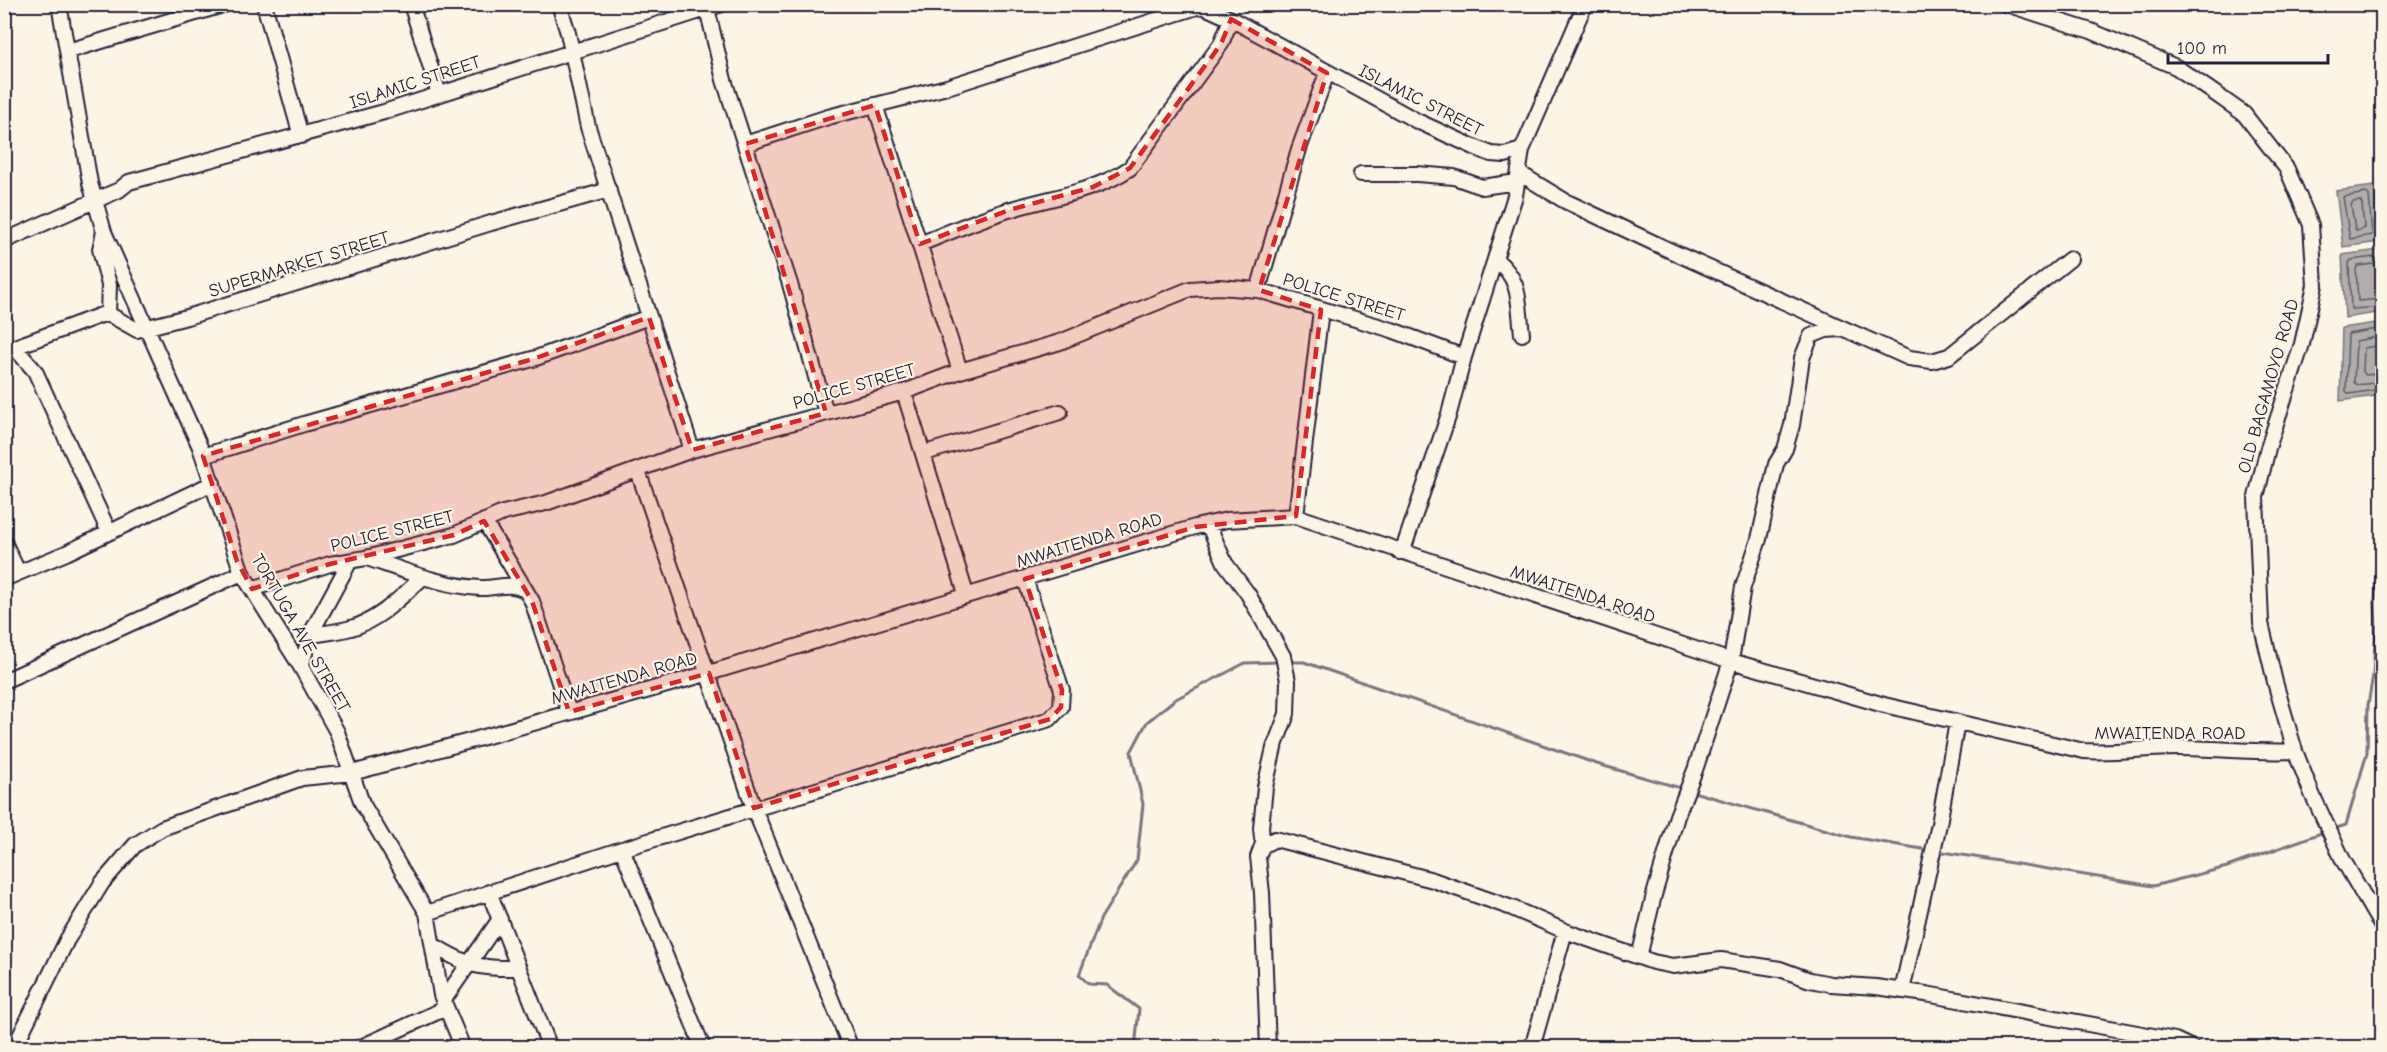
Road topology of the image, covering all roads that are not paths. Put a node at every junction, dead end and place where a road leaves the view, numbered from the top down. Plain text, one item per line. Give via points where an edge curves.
1 (59, 4) edge
2 (226, 4) edge
3 (264, 4) edge
4 (411, 4) edge
5 (560, 4) edge
6 (722, 4) edge
7 (1585, 4) edge
8 (2006, 4) edge
9 (1199, 5) edge
10 (706, 7) edge
11 (1231, 19) junction
12 (69, 51) junction
13 (572, 53) junction
14 (1327, 73) junction
15 (440, 94) junction
16 (875, 105) junction
17 (301, 136) junction
18 (745, 144) junction
19 (1522, 150) junction
20 (1361, 174) dead end
21 (1518, 177) junction
22 (609, 190) junction
23 (93, 200) junction
24 (104, 232) junction
25 (4, 241) edge
26 (920, 243) junction
27 (1495, 259) junction
28 (2070, 259) dead end
29 (1258, 290) junction
30 (1321, 310) junction
31 (108, 314) junction
32 (649, 317) junction
33 (145, 327) junction
34 (1842, 328) junction
35 (1522, 334) dead end
36 (10, 350) edge
37 (1464, 357) junction
38 (960, 371) junction
39 (904, 392) junction
40 (1060, 412) dead end
41 (826, 413) junction
42 (692, 450) junction
43 (925, 453) junction
44 (203, 456) junction
45 (638, 471) junction
46 (213, 483) junction
47 (1296, 516) junction
48 (484, 520) junction
49 (1208, 524) junction
50 (109, 532) junction
51 (4, 542) edge
52 (1399, 552) junction
53 (366, 558) junction
54 (350, 561) junction
55 (18, 572) junction
56 (242, 573) junction
57 (423, 576) junction
58 (4, 579) edge
59 (1025, 579) junction
60 (252, 589) junction
61 (525, 590) junction
62 (966, 594) junction
63 (310, 634) junction
64 (1731, 661) junction
65 (301, 667) junction
66 (709, 673) junction
67 (4, 681) edge
68 (569, 712) junction
69 (1957, 722) junction
70 (2295, 751) junction
71 (352, 773) junction
72 (754, 808) junction
73 (1265, 842) junction
74 (622, 849) junction
75 (489, 892) junction
76 (427, 913) junction
77 (500, 919) junction
78 (2382, 927) edge
79 (1565, 931) junction
80 (433, 945) junction
81 (1639, 957) junction
82 (468, 964) junction
83 (519, 968) junction
84 (1902, 991) junction
85 (445, 1004) junction
86 (16, 1043) edge
87 (32, 1047) edge
88 (359, 1047) edge
89 (464, 1047) edge
90 (550, 1047) edge
91 (703, 1047) edge
92 (851, 1047) edge
93 (1268, 1047) edge
94 (1532, 1047) edge
95 (2192, 1047) edge

1 - 12 street, TORTUGA AVE STREET
2 - 12 street
3 - 17 street
4 - 15 street
5 - 13 street
6 - 10 street, ISLAMIC STREET
7 - 19 street
8 - 70 street, OLD BAGAMOYO ROAD via 2091,31 2176,67 2244,114 2287,169 2311,225 2314,285 2302,344 2256,496 2261,623
9 - 11 street, ISLAMIC STREET
9 - 16 street via 947,87
10 - 13 street, ISLAMIC STREET
10 - 18 street
11 - 14 street, ISLAMIC STREET
11 - 26 street via 1221,44 1130,168 1094,187 1009,210
12 - 23 street, TORTUGA AVE STREET
13 - 15 street, ISLAMIC STREET
13 - 22 street via 588,127
14 - 19 street, ISLAMIC STREET via 1474,147 1498,154
14 - 29 street via 1299,149
15 - 17 street, ISLAMIC STREET
16 - 18 street
16 - 26 street
17 - 23 street, ISLAMIC STREET via 129,182
18 - 41 street
19 - 21 street
20 - 21 street via 1454,177 1482,187
21 - 27 street
21 - 34 street
22 - 32 street
22 - 33 street, SUPERMARKET STREET
23 - 24 street, TORTUGA AVE STREET
23 - 25 street
24 - 31 street via 100,249 110,285
24 - 33 street, TORTUGA AVE STREET
26 - 38 street
27 - 35 street via 1514,279
27 - 37 street
28 - 34 street via 1950,356 1932,361 1909,358
29 - 30 street, POLICE STREET
29 - 38 street, POLICE STREET via 1190,289 1060,342
30 - 37 street, POLICE STREET via 1392,330
30 - 47 street
31 - 33 street, SUPERMARKET STREET via 133,329
31 - 36 street
32 - 42 street
32 - 44 street via 536,358
33 - 44 street, TORTUGA AVE STREET
34 - 64 street via 1810,336 1802,358 1792,425 1776,464 1760,539 1743,587
36 - 50 street via 35,371
37 - 52 street via 1438,448
38 - 39 street, POLICE STREET
39 - 41 street, POLICE STREET
39 - 43 street
40 - 43 street
41 - 42 street, POLICE STREET
42 - 45 street, POLICE STREET
43 - 62 street
44 - 46 street, TORTUGA AVE STREET
45 - 48 street, POLICE STREET via 546,504
45 - 66 street
46 - 50 street
46 - 56 street, TORTUGA AVE STREET
47 - 49 street, MWAITENDA ROAD
47 - 52 street, MWAITENDA ROAD
48 - 53 street, POLICE STREET via 460,533
48 - 61 street
49 - 59 street, MWAITENDA ROAD
49 - 73 street via 1225,563 1284,656 1287,714 1265,787 1261,828
50 - 55 street
51 - 55 street
52 - 64 street, MWAITENDA ROAD
53 - 54 street, POLICE STREET
53 - 57 street
54 - 60 street, POLICE STREET
54 - 63 street
55 - 58 street
56 - 60 street, TORTUGA AVE STREET
56 - 67 street
57 - 61 street via 474,587 513,585
57 - 63 street via 367,622 351,629
59 - 62 street, MWAITENDA ROAD
59 - 72 street via 1062,690 1061,707 1055,715
60 - 65 street, TORTUGA AVE STREET
61 - 68 street via 532,600
62 - 66 street, MWAITENDA ROAD
63 - 65 street
64 - 69 street, MWAITENDA ROAD
64 - 81 street via 1677,816
65 - 71 street, TORTUGA AVE STREET via 337,732
66 - 68 street, MWAITENDA ROAD
66 - 72 street
68 - 71 street, MWAITENDA ROAD
69 - 70 street, MWAITENDA ROAD via 2084,751
69 - 84 street
70 - 78 street, OLD BAGAMOYO ROAD via 2343,860
71 - 76 street, TORTUGA AVE STREET via 362,803
71 - 86 street, MWAITENDA ROAD via 302,778 244,797 162,828 135,845 102,883 67,940
72 - 74 street
72 - 92 street
73 - 79 street via 1275,839 1389,867 1512,908
73 - 93 street via 1258,857
74 - 75 street
74 - 91 street
75 - 76 street
75 - 77 street
76 - 80 street, TORTUGA AVE STREET
77 - 82 street
77 - 83 street
79 - 81 street
79 - 94 street
80 - 82 street
80 - 85 street, TORTUGA AVE STREET
81 - 84 street via 1673,966 1721,960 1780,969 1831,984
82 - 83 street via 488,969
82 - 85 street
83 - 90 street
84 - 95 street via 2175,1040
85 - 88 street
85 - 89 street, TORTUGA AVE STREET
86 - 87 street

